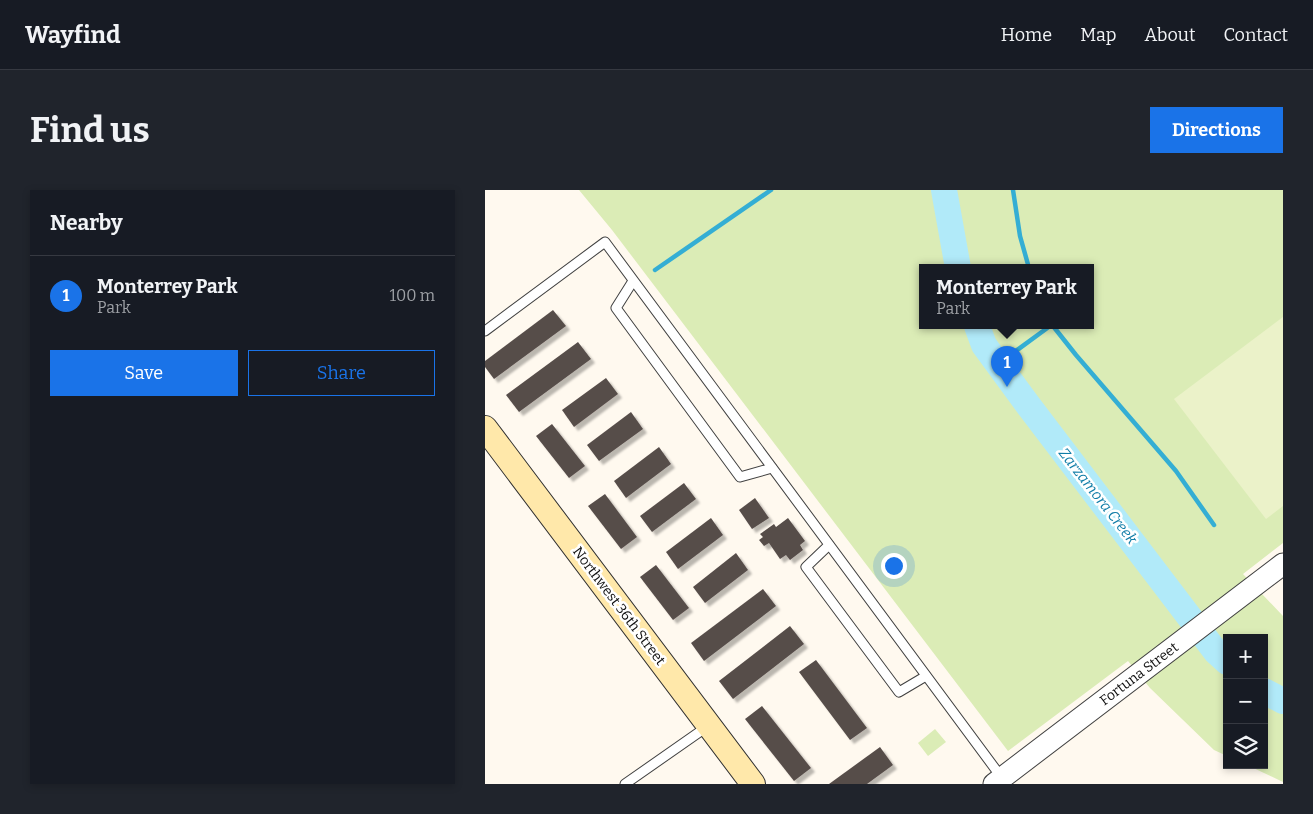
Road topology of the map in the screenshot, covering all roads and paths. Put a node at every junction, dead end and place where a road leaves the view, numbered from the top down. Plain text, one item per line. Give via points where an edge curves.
1 (633, 281) junction
2 (486, 327) edge
3 (485, 428) edge
4 (772, 468) junction
5 (829, 545) junction
6 (1283, 564) edge
7 (926, 676) junction
8 (709, 726) junction
9 (998, 781) edge
10 (625, 784) edge
11 (753, 784) edge

1 - 2 lane via 605,242
1 - 4 lane
1 - 4 lane via 616,308 740,477
3 - 8 main road, Northwest 36th Street
4 - 5 lane
5 - 7 lane
5 - 7 lane via 806,567 899,692
6 - 9 street, Fortuna Street
7 - 9 lane via 983,752
8 - 10 lane
8 - 11 main road, Northwest 36th Street

